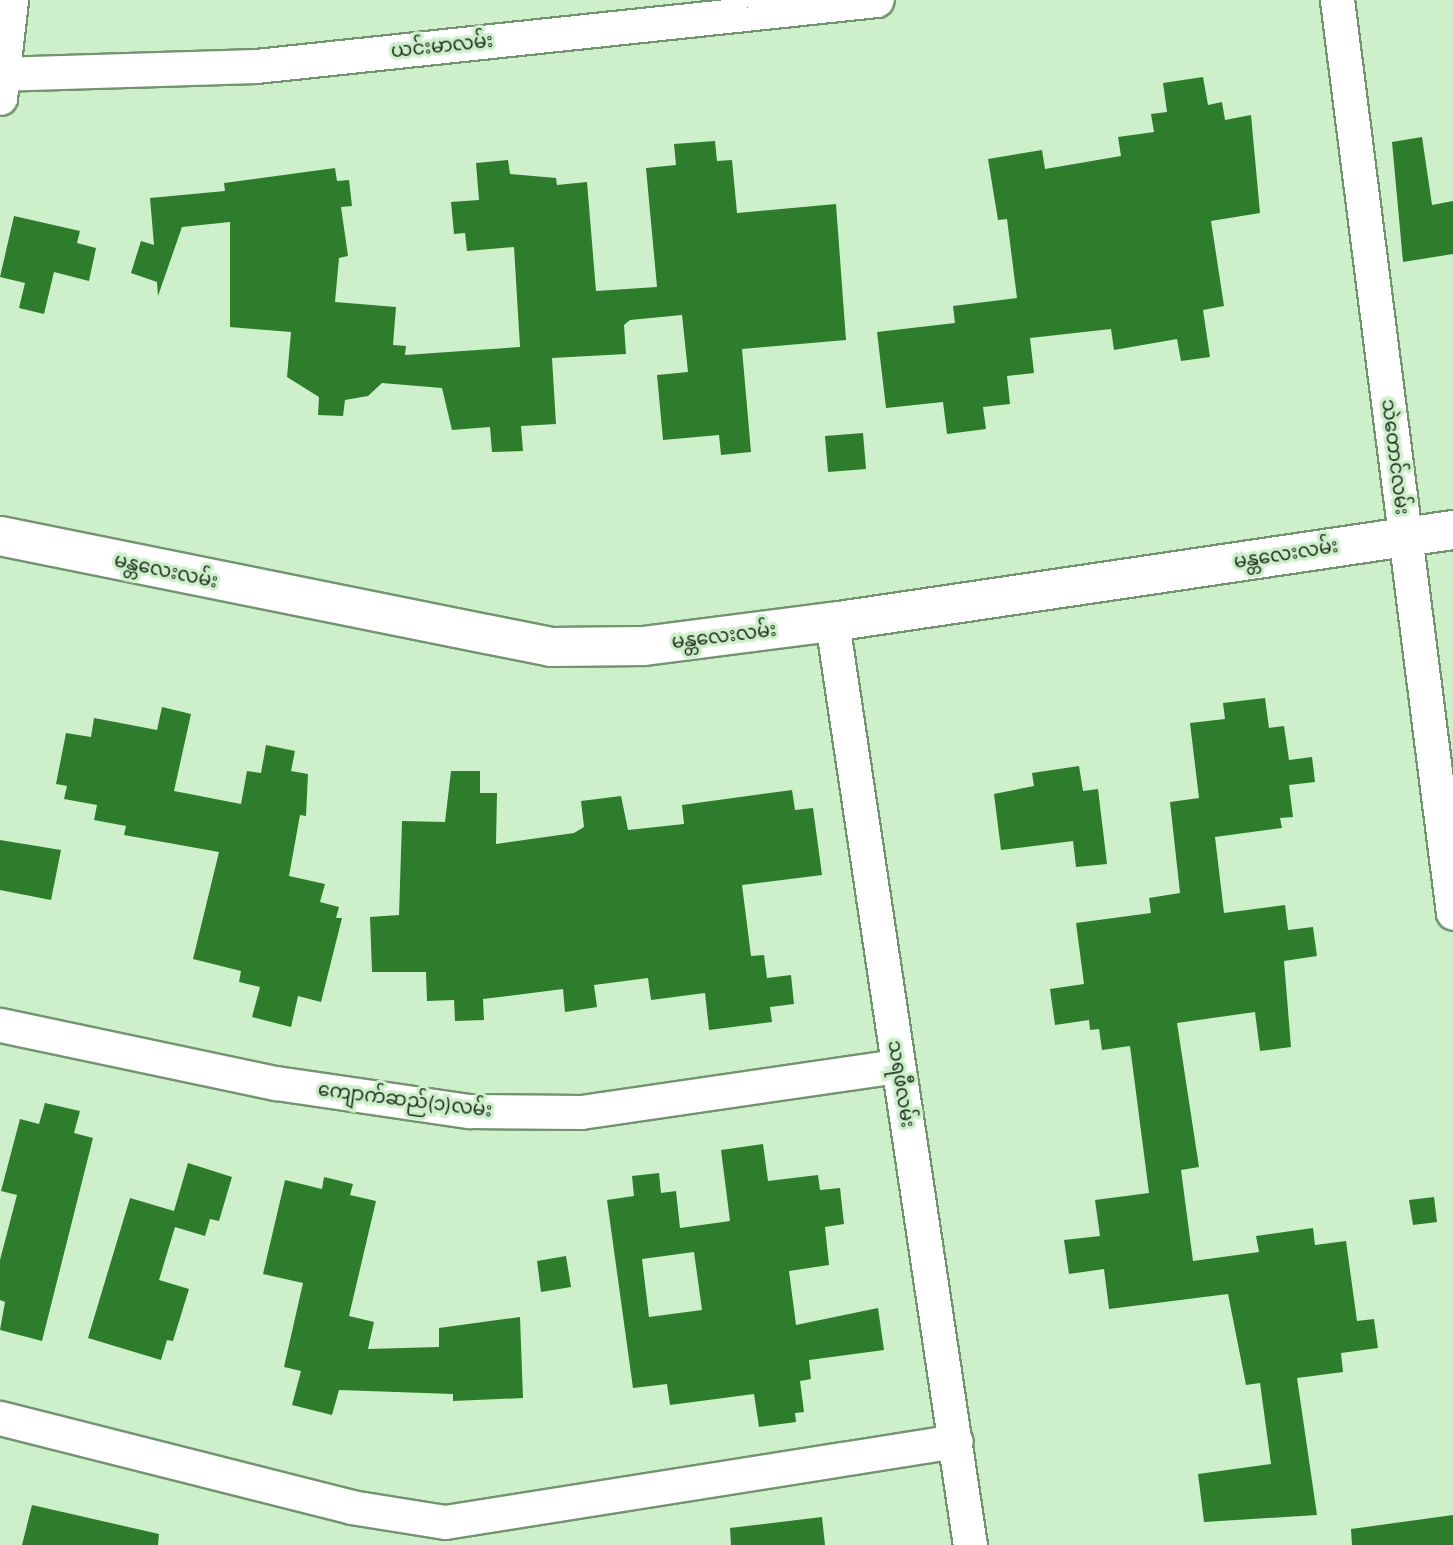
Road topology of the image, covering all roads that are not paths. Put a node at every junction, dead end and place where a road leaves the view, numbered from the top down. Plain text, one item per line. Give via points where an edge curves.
1 (11, 0) edge
2 (877, 0) edge
3 (1337, 0) edge
4 (2, 83) edge
5 (1453, 530) edge
6 (0, 536) edge
7 (1405, 537) junction
8 (832, 622) junction
9 (1453, 913) edge
10 (0, 1025) edge
11 (898, 1066) junction
12 (0, 1418) edge
13 (956, 1441) junction
14 (970, 1545) edge

1 - 4 street
2 - 4 street, ယင်းမာလမ်း via 256,66
3 - 7 street, သဲတောင်လမ်း
5 - 7 main road, မန္တလေးလမ်း
6 - 8 main road, မန္တလေးလမ်း via 551,647 644,646
7 - 8 main road, မန္တလေးလမ်း
7 - 9 street, သဲတောင်လမ်း
8 - 11 street, သရဖီလမ်း
10 - 11 street, ကျောက်ဆည်(၁)လမ်း via 276,1083 469,1111 581,1112
11 - 13 street, သရဖီလမ်း
12 - 13 street via 351,1507 444,1522
13 - 14 street, သရဖီလမ်း

